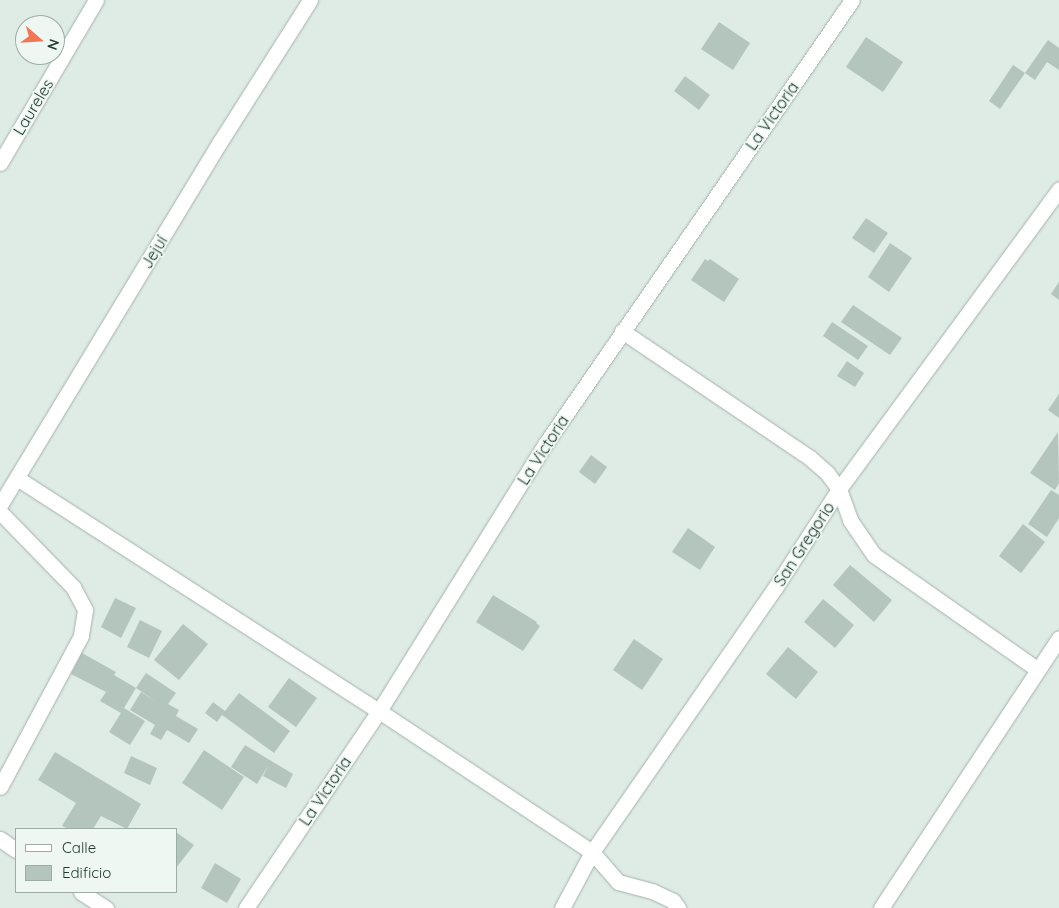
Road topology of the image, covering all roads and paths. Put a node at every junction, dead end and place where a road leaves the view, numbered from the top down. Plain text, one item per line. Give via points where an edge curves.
1 (96, 0) edge
2 (310, 0) edge
3 (852, 0) edge
4 (0, 163) edge
5 (1059, 188) edge
6 (622, 331) junction
7 (17, 478) junction
8 (839, 488) junction
9 (0, 505) edge
10 (0, 512) edge
11 (1059, 638) edge
12 (1037, 669) junction
13 (379, 711) junction
14 (0, 787) edge
15 (0, 839) edge
16 (15, 849) edge
17 (592, 852) junction
18 (83, 893) edge
19 (106, 908) edge
20 (246, 908) edge
21 (562, 908) edge
22 (678, 908) edge
23 (881, 908) edge

1 - 4 street, Laureles
2 - 7 street, Jejuí via 220,142
3 - 6 street, La Victoria
5 - 8 street, San Gregorio
6 - 8 street via 810,458
6 - 13 street, La Victoria via 546,443
7 - 9 street, Jejuí
7 - 13 street
8 - 12 street via 850,520 874,555
8 - 17 street, San Gregorio via 775,588
10 - 14 street via 73,587 85,610 81,636
11 - 12 street
12 - 23 street
13 - 17 street
13 - 20 street, La Victoria
15 - 16 street
17 - 21 street, San Gregorio
17 - 22 street via 618,882 652,890
18 - 19 street

